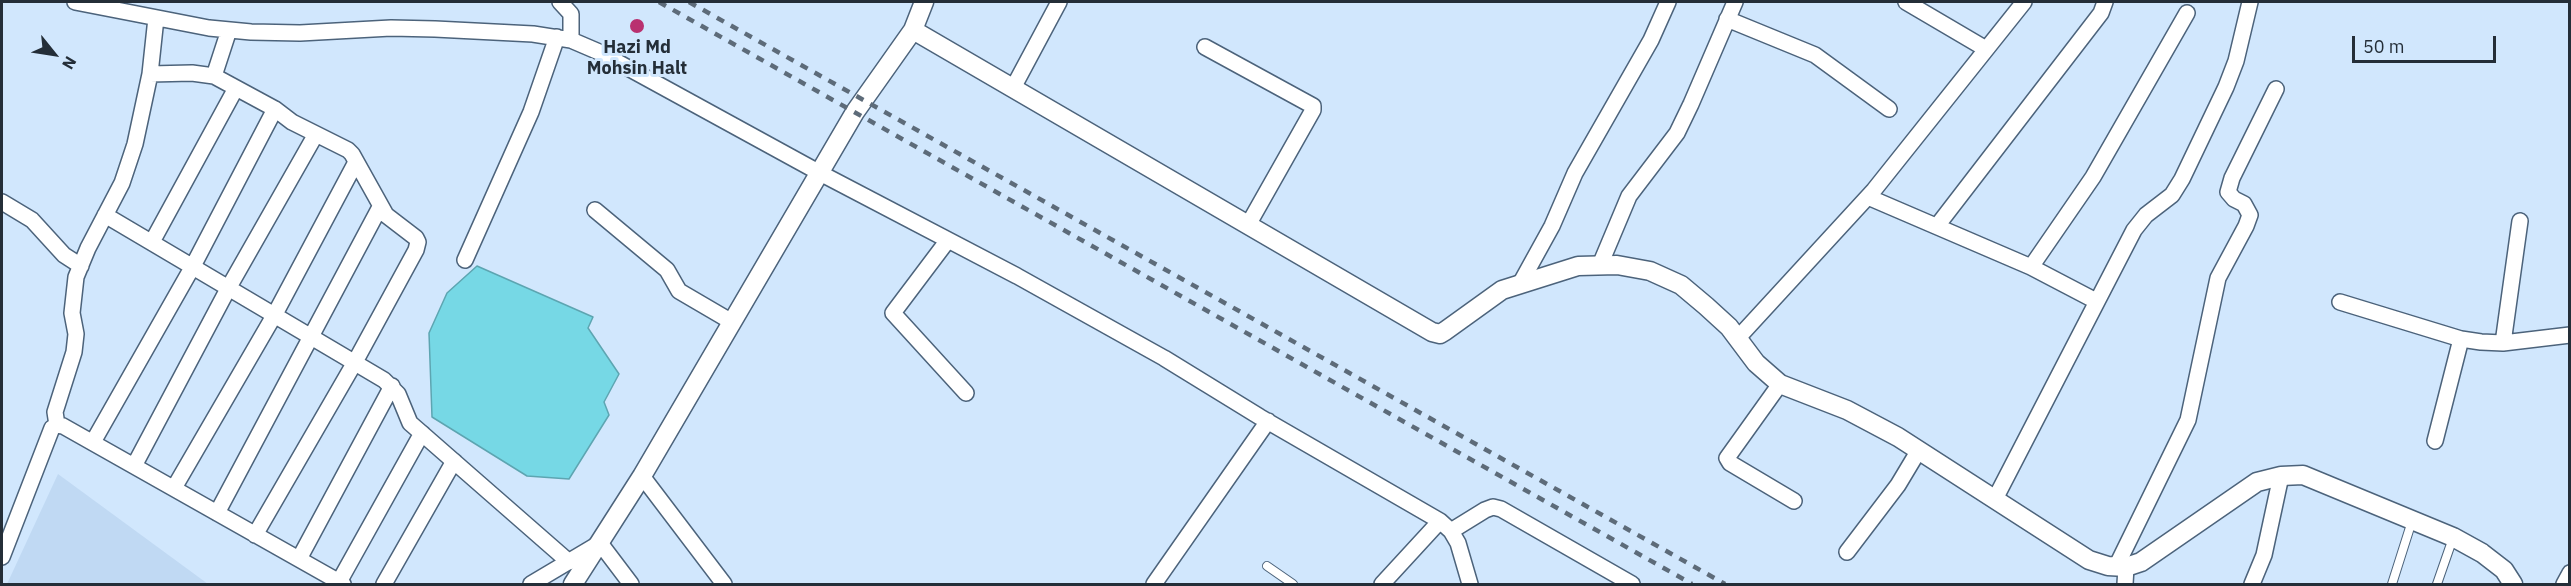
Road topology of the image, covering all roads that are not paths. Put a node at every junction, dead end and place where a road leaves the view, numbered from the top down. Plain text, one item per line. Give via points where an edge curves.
1 (75, 2) edge
2 (134, 2) edge
3 (560, 2) edge
4 (924, 2) edge
5 (1059, 2) edge
6 (1668, 2) edge
7 (1735, 2) edge
8 (1906, 2) edge
9 (2024, 2) edge
10 (2105, 2) edge
11 (2250, 2) edge
12 (2187, 13) dead end
13 (151, 17) junction
14 (1727, 19) junction
15 (229, 30) junction
16 (913, 30) junction
17 (564, 38) junction
18 (1205, 47) dead end
19 (1986, 49) junction
20 (150, 74) junction
21 (214, 76) junction
22 (236, 88) junction
23 (1012, 88) junction
24 (2276, 89) dead end
25 (1888, 108) dead end
26 (275, 110) junction
27 (316, 134) junction
28 (356, 162) junction
29 (820, 172) junction
30 (1868, 197) junction
31 (2, 202) edge
32 (380, 207) junction
33 (595, 210) dead end
34 (105, 215) junction
35 (2520, 221) dead end
36 (1248, 225) junction
37 (1937, 226) junction
38 (948, 240) junction
39 (152, 242) junction
40 (465, 260) dead end
41 (1600, 265) junction
42 (81, 266) junction
43 (193, 266) junction
44 (2031, 267) junction
45 (1520, 284) junction
46 (229, 287) junction
47 (2096, 302) junction
48 (2340, 302) dead end
49 (275, 314) junction
50 (732, 322) junction
51 (2570, 335) edge
52 (311, 336) junction
53 (1737, 339) junction
54 (2461, 339) junction
55 (2503, 343) junction
56 (354, 362) junction
57 (1780, 384) junction
58 (392, 386) junction
59 (966, 393) dead end
60 (1268, 421) junction
61 (57, 425) junction
62 (422, 433) junction
63 (2435, 441) dead end
64 (93, 442) junction
65 (1919, 450) junction
66 (454, 461) junction
67 (134, 466) junction
68 (642, 476) junction
69 (2281, 476) junction
70 (174, 488) junction
71 (1995, 499) junction
72 (1794, 501) dead end
73 (217, 513) junction
74 (2412, 520) junction
75 (1445, 526) junction
76 (255, 534) junction
77 (2453, 537) junction
78 (600, 543) junction
79 (1848, 552) dead end
80 (2, 557) edge
81 (299, 559) junction
82 (569, 562) junction
83 (1267, 566) dead end
84 (2122, 573) edge
85 (2570, 573) edge
86 (341, 583) edge
87 (384, 585) edge
88 (531, 585) edge
89 (573, 585) edge
90 (631, 585) edge
91 (724, 585) edge
92 (1154, 585) edge
93 (1293, 585) edge
94 (1382, 585) edge
95 (1470, 585) edge
96 (1632, 585) edge
97 (2252, 585) edge
98 (2392, 585) edge
99 (2437, 585) edge
100 (2513, 585) edge
101 (2564, 585) edge

1 - 13 street
2 - 13 street
3 - 17 street via 571,14
4 - 16 street
5 - 23 street
6 - 45 street via 1652,40 1575,173
7 - 14 street
8 - 19 street
9 - 19 street
10 - 37 street via 2101,13
11 - 47 street via 2226,87 2182,178 2172,195 2146,214 2134,230
12 - 44 street via 2092,177
13 - 15 street
13 - 20 street
14 - 25 street via 1815,55
14 - 41 street via 1677,133 1629,196
15 - 17 street via 300,33 435,29
15 - 21 street
16 - 23 street
16 - 29 street via 855,112
17 - 29 street via 599,51
17 - 40 street
18 - 36 street via 1313,106
19 - 30 street
20 - 21 street
20 - 34 street via 135,144 122,183
21 - 22 street
22 - 26 street
22 - 39 street
23 - 36 street
24 - 84 street via 2228,192 2244,204 2250,215 2218,278 2188,420
26 - 27 street
26 - 43 street
27 - 28 street via 348,150
27 - 46 street
28 - 32 street
28 - 49 street
29 - 38 street
29 - 50 street
30 - 37 street
30 - 53 street
31 - 42 street via 32,220 64,255
32 - 52 street
32 - 56 street via 418,242
33 - 50 street via 667,270 679,291
34 - 39 street
34 - 42 street
35 - 55 street
36 - 45 street via 1440,334 1502,290
37 - 44 street
38 - 59 street via 893,313
38 - 60 street via 1164,358
39 - 43 street
41 - 45 street via 1578,266
41 - 53 street via 1617,264 1650,271 1681,285 1729,327
42 - 61 street via 72,313 74,352 55,412
43 - 46 street
43 - 64 street
44 - 47 street
46 - 49 street
46 - 67 street
47 - 71 street
48 - 54 street
49 - 52 street
49 - 70 street
50 - 68 street
51 - 55 street
52 - 56 street
52 - 73 street
53 - 57 street
54 - 55 street
54 - 63 street
56 - 58 street
56 - 76 street
57 - 65 street via 1848,410
57 - 72 street via 1727,461
58 - 62 street via 407,419
58 - 81 street
60 - 75 street
60 - 92 street
61 - 64 street
61 - 80 street via 52,428
62 - 66 street
62 - 86 street
64 - 67 street
65 - 71 street
65 - 79 street
66 - 82 street
66 - 87 street
67 - 70 street
68 - 78 street
68 - 91 street
69 - 74 street via 2303,475
69 - 84 street via 2258,482
69 - 97 street via 2264,555
70 - 73 street
71 - 84 street via 2089,560
73 - 76 street
74 - 77 street
74 - 98 lane
75 - 94 street
75 - 95 street via 1458,543
75 - 96 street via 1493,507 1501,509
76 - 81 street
77 - 99 lane
77 - 100 street via 2504,570
78 - 82 street
78 - 89 street
78 - 90 street
81 - 86 street
82 - 88 street
83 - 93 lane
85 - 101 street

